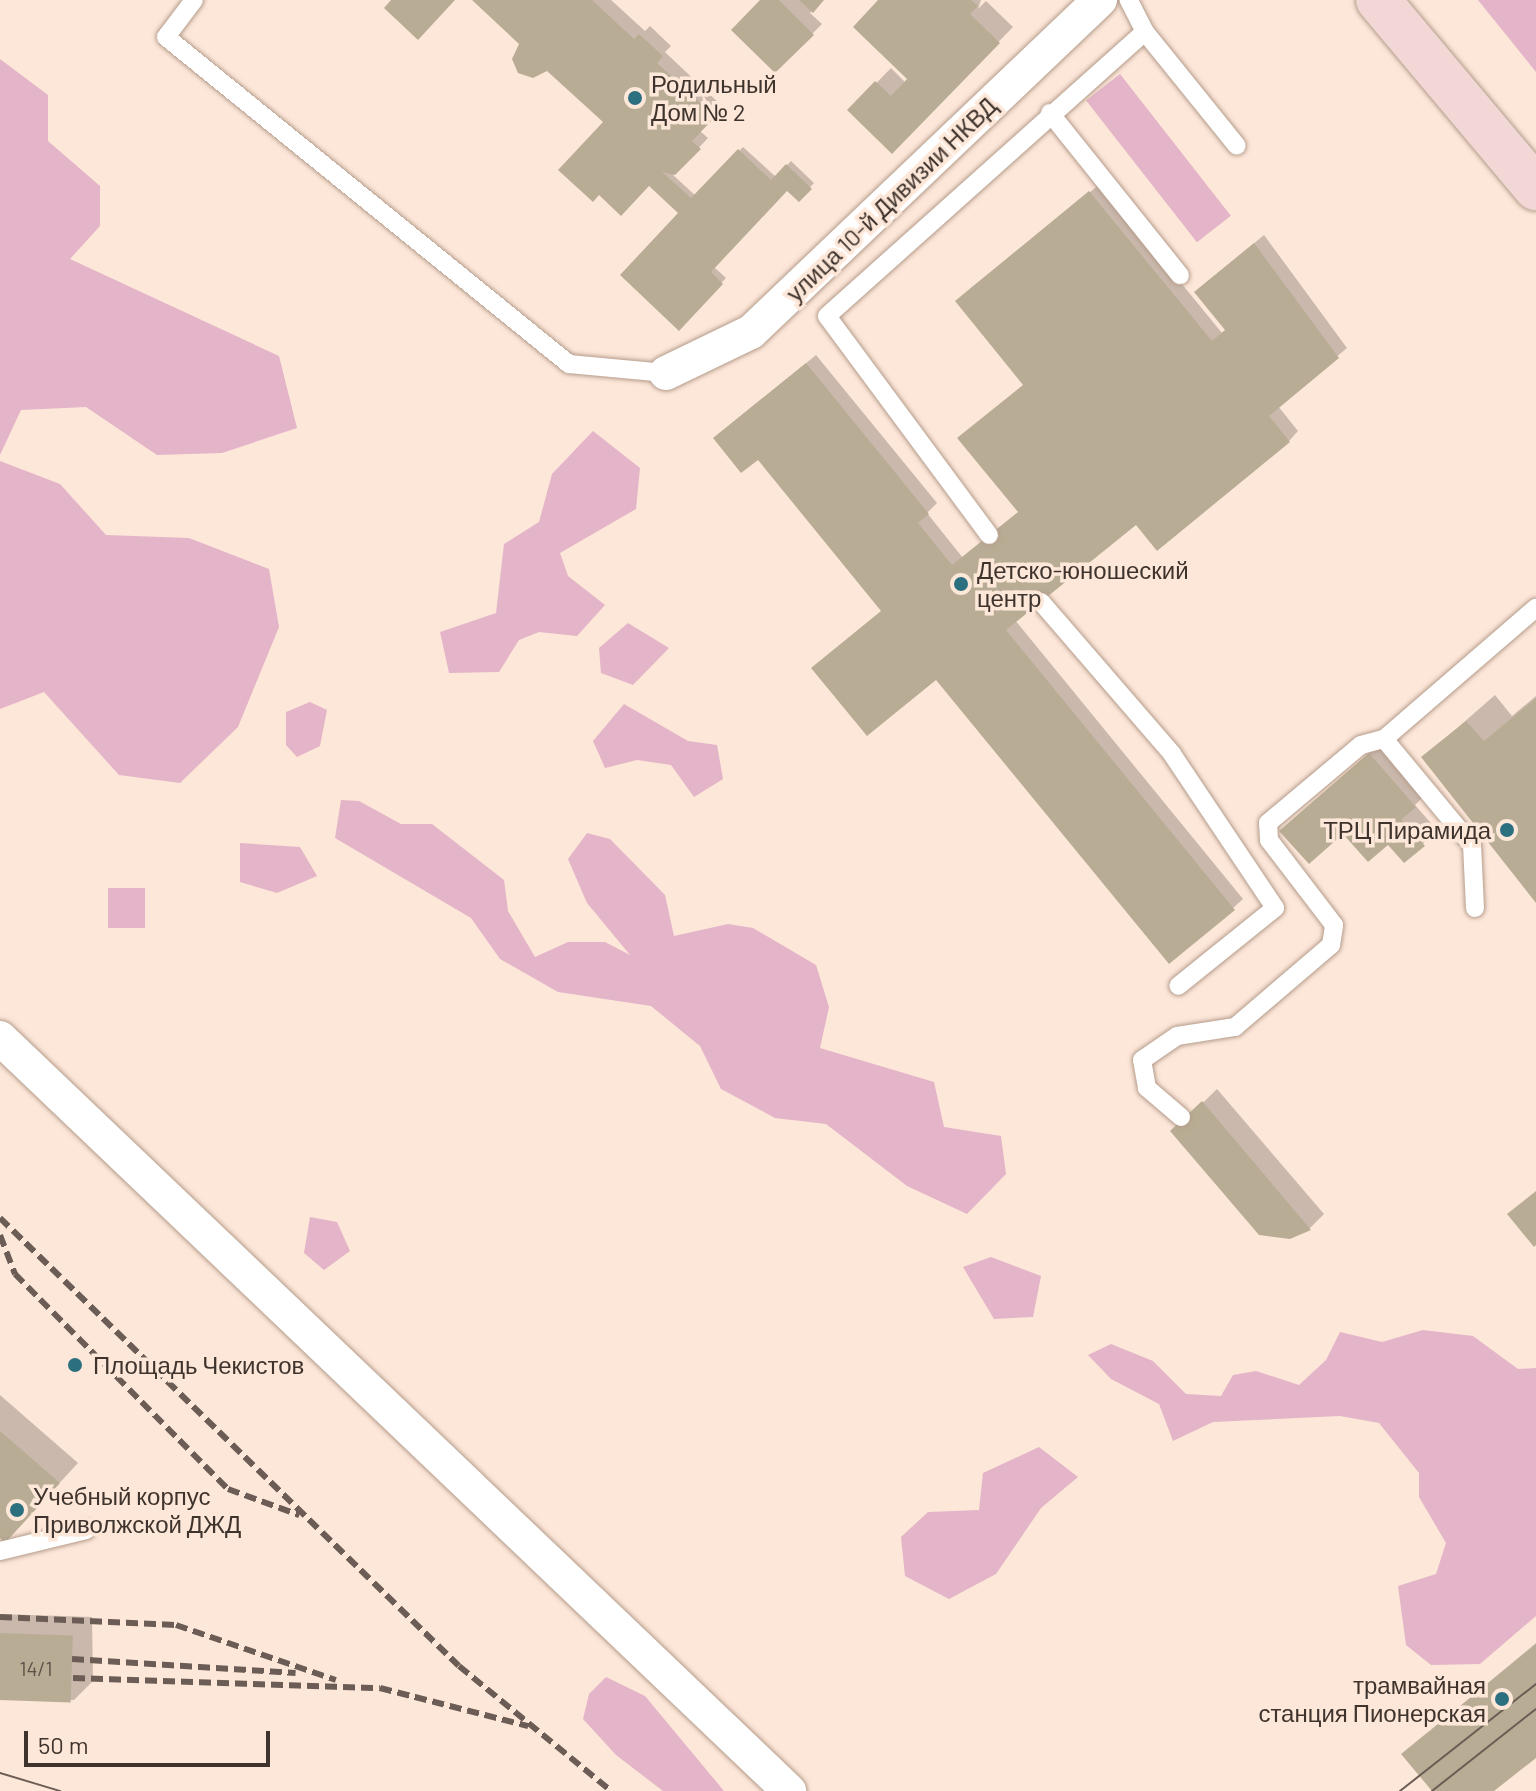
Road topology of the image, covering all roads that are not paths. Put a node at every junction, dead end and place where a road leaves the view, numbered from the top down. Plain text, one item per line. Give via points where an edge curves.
1 (194, 0) edge
2 (1100, 0) edge
3 (1129, 0) edge
4 (1378, 0) edge
5 (1145, 32) junction
6 (1050, 113) junction
7 (1237, 146) dead end
8 (1536, 188) edge
9 (1180, 275) dead end
10 (666, 373) joint
11 (989, 535) dead end
12 (1041, 602) dead end
13 (1536, 608) edge
14 (1384, 739) junction
15 (1475, 908) dead end
16 (1178, 986) dead end
17 (0, 1038) edge
18 (1181, 1117) dead end
19 (86, 1530) dead end
20 (0, 1551) edge
21 (789, 1791) edge

1 - 10 lane via 166,37 569,364
2 - 10 street, улица 10-й Дивизии НКВД via 751,332
3 - 5 lane
4 - 8 main road
5 - 6 lane
5 - 7 lane
6 - 9 lane
6 - 11 lane via 827,316
12 - 16 lane via 1172,754 1275,908
13 - 14 lane
14 - 15 lane via 1472,845
14 - 18 lane via 1361,745 1268,823 1269,840 1334,925 1331,945 1235,1027 1177,1036 1142,1060 1147,1088
17 - 21 street
19 - 20 lane

